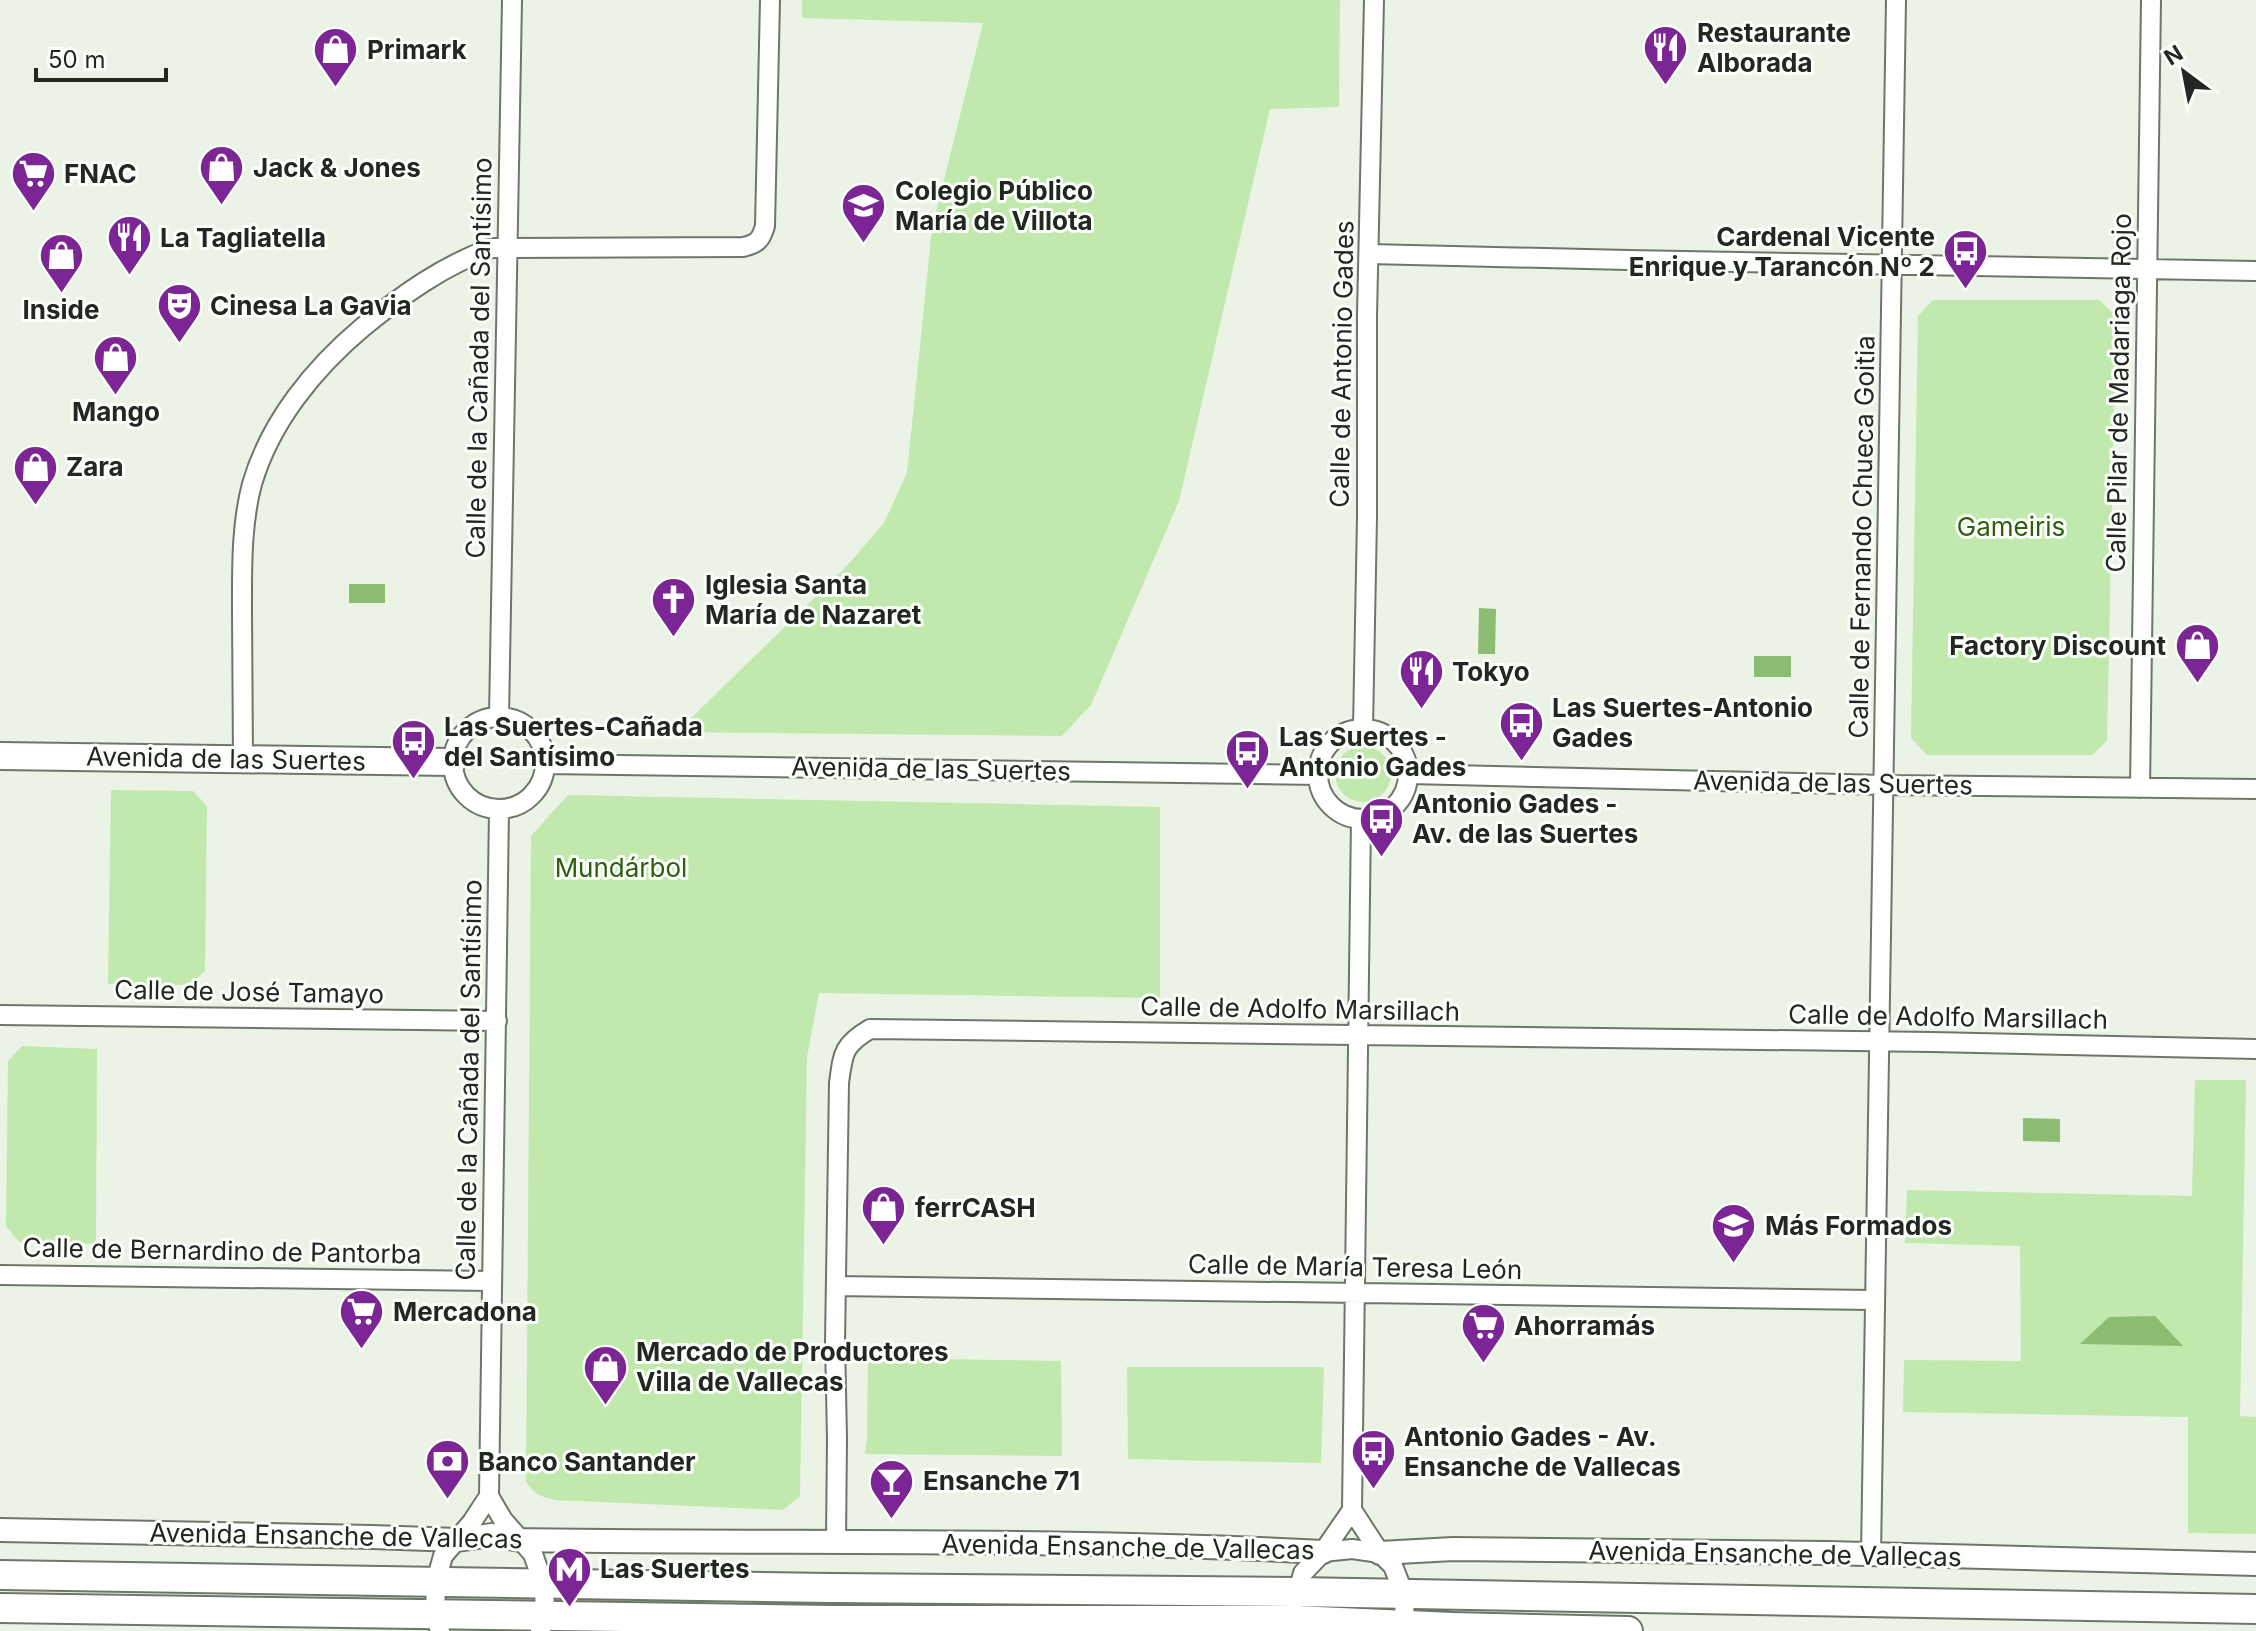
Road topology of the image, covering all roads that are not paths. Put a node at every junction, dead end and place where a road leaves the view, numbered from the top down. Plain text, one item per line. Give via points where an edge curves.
1 (512, 0) edge
2 (770, 0) edge
3 (1374, 0) edge
4 (1896, 0) edge
5 (2151, 0) edge
6 (508, 248) junction
7 (1369, 254) junction
8 (1892, 264) junction
9 (2147, 269) junction
10 (2256, 271) edge
11 (499, 717) junction
12 (1363, 728) junction
13 (0, 756) edge
14 (243, 758) junction
15 (452, 762) junction
16 (545, 764) junction
17 (1409, 774) junction
18 (1317, 775) junction
19 (1885, 785) junction
20 (2140, 788) junction
21 (2256, 789) edge
22 (499, 810) junction
23 (1361, 820) junction
24 (0, 1015) edge
25 (497, 1021) junction
26 (1357, 1035) junction
27 (1881, 1042) junction
28 (2256, 1049) edge
29 (0, 1275) edge
30 (491, 1281) junction
31 (836, 1286) junction
32 (1355, 1293) junction
33 (1873, 1300) junction
34 (489, 1496) junction
35 (1352, 1510) junction
36 (0, 1530) edge
37 (457, 1540) junction
38 (520, 1540) junction
39 (836, 1541) junction
40 (1323, 1552) junction
41 (1380, 1553) junction
42 (1871, 1555) junction
43 (2256, 1564) edge
44 (0, 1575) edge
45 (436, 1581) junction
46 (543, 1583) junction
47 (1297, 1592) junction
48 (1404, 1594) junction
49 (0, 1608) edge
50 (2256, 1609) edge
51 (438, 1623) edge
52 (543, 1624) edge
53 (1296, 1626) edge
54 (1406, 1628) edge
55 (1628, 1631) edge

1 - 6 street, Calle de la Cañada del Santísimo
2 - 6 street via 765,226 755,244
3 - 7 street, Calle de Antonio Gades
4 - 8 street, Calle de Fernando Chueca Goitia
5 - 9 street, Calle Pilar de Madariaga Rojo
6 - 11 street, Calle de la Cañada del Santísimo
6 - 14 street via 466,257 374,318 322,366 277,427 252,484 246,513
7 - 8 street
7 - 12 street, Calle de Antonio Gades
8 - 9 street
8 - 19 street, Calle de Fernando Chueca Goitia
9 - 10 street
9 - 20 street, Calle Pilar de Madariaga Rojo
11 - 15 street via 468,728
11 - 16 street via 532,731
12 - 17 street via 1393,740
12 - 18 street via 1330,742
13 - 14 main road, Avenida de las Suertes
14 - 15 main road, Avenida de las Suertes
15 - 22 street via 466,797
16 - 18 street, Avenida de las Suertes
16 - 22 street via 532,795
17 - 19 street, Avenida de las Suertes
17 - 23 street via 1396,806 1378,818
18 - 23 street via 1328,804 1343,816
19 - 20 street, Avenida de las Suertes
19 - 27 street, Calle de Fernando Chueca Goitia
20 - 21 street, Avenida de las Suertes
22 - 25 street, Calle de la Cañada del Santísimo
23 - 26 street
24 - 25 street, Calle de José Tamayo
25 - 30 street, Calle de la Cañada del Santísimo
26 - 27 street, Calle de Adolfo Marsillach
26 - 31 street, Calle de Adolfo Marsillach via 870,1029 853,1039 842,1056
26 - 32 street
27 - 28 street, Calle de Adolfo Marsillach
27 - 33 street, Calle de Fernando Chueca Goitia
29 - 30 street, Calle de Bernardino de Pantorba
30 - 34 street, Calle de la Cañada del Santísimo
31 - 32 street, Calle de María Teresa León
31 - 39 street, Calle de Adolfo Marsillach
32 - 33 street, Calle de María Teresa León
32 - 35 street
33 - 42 street, Calle de Fernando Chueca Goitia
34 - 37 street
34 - 38 street
35 - 40 street
35 - 41 street
36 - 37 street, Avenida Ensanche de Vallecas
37 - 38 street, Avenida Ensanche de Vallecas via 492,1535
37 - 45 street via 443,1556
38 - 39 street, Avenida Ensanche de Vallecas
38 - 46 street via 533,1554
39 - 40 street, Avenida Ensanche de Vallecas
40 - 41 street, Avenida Ensanche de Vallecas
40 - 47 street via 1303,1573
41 - 42 street, Avenida Ensanche de Vallecas via 1453,1549
41 - 48 street via 1393,1566
42 - 43 street, Avenida Ensanche de Vallecas
44 - 45 main road, Avenida Ensanche de Vallecas
45 - 46 main road, Avenida Ensanche de Vallecas
45 - 51 street
46 - 47 main road, Avenida Ensanche de Vallecas
46 - 52 street
47 - 48 main road, Avenida Ensanche de Vallecas
47 - 53 street
48 - 50 main road, Avenida Ensanche de Vallecas
48 - 54 street
49 - 51 main road via 382,1612
51 - 52 main road
52 - 53 main road via 830,1620
53 - 54 main road
54 - 55 main road

